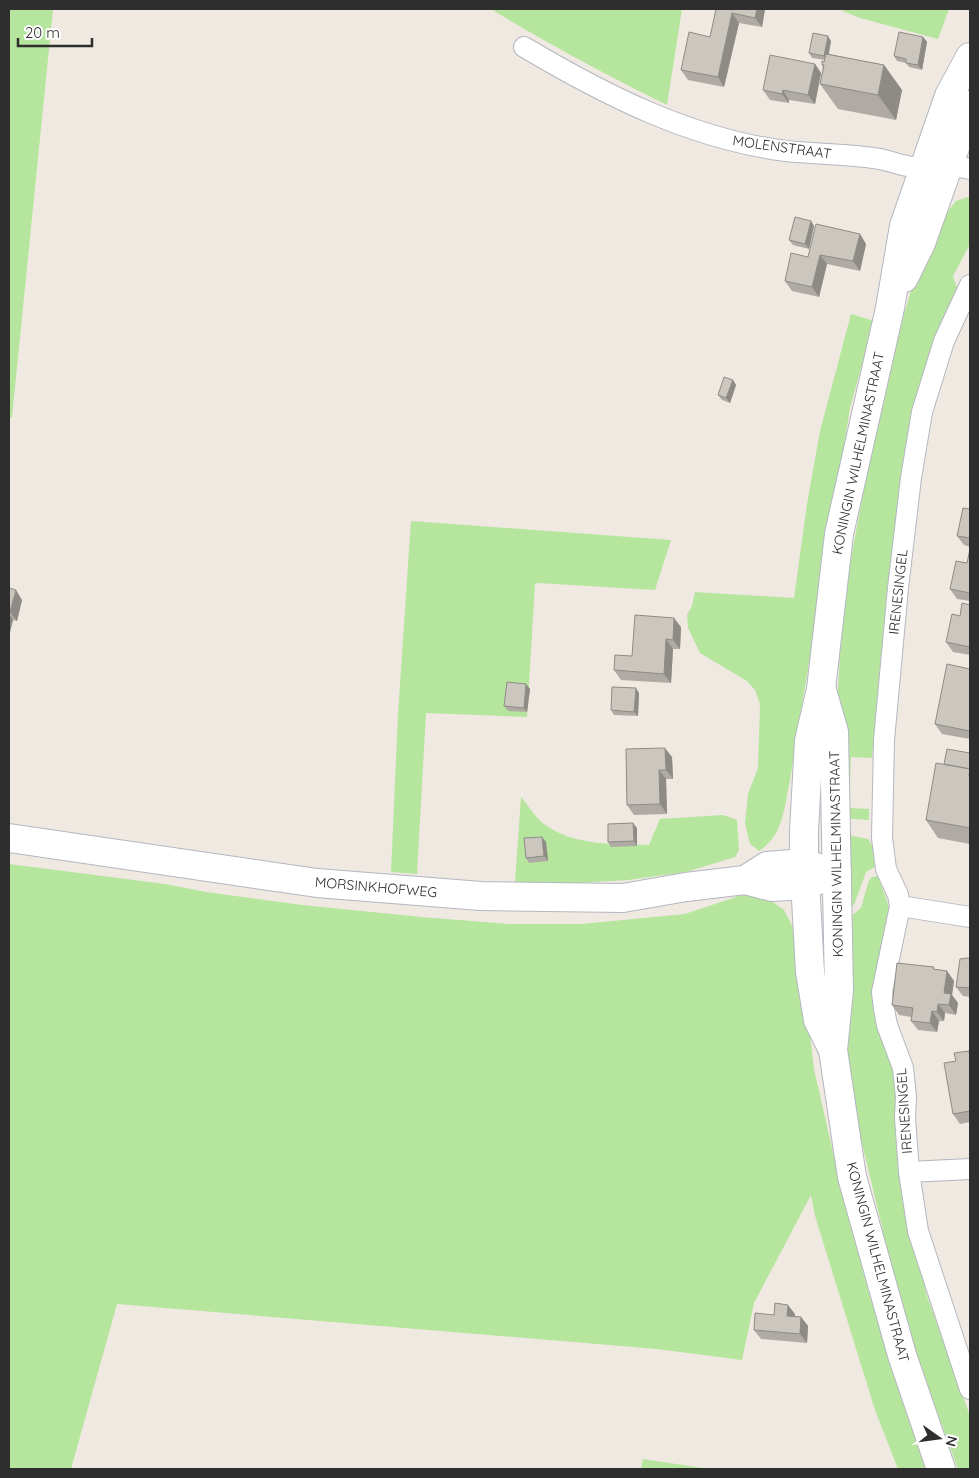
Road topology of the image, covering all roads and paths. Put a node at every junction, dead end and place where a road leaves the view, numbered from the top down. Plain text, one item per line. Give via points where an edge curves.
1 (524, 47) dead end
2 (970, 57) edge
3 (970, 104) edge
4 (948, 168) edge
5 (970, 285) edge
6 (821, 689) junction
7 (9, 838) edge
8 (804, 874) junction
9 (836, 874) junction
10 (900, 906) junction
11 (970, 917) edge
12 (833, 1050) junction
13 (970, 1169) edge
14 (909, 1172) junction
15 (970, 1388) edge
16 (941, 1469) edge

1 - 4 street, MOLENSTRAAT via 580,80 709,135 769,148 875,158 913,167
2 - 4 main road, KONINGIN WILHELMINASTRAAT via 949,96
3 - 4 main road, KONINGIN WILHELMINASTRAAT
4 - 6 main road, KONINGIN WILHELMINASTRAAT via 920,243 890,308 839,534
5 - 10 street, IRENESINGEL via 944,342 922,412 898,588 884,740 882,838 886,869
6 - 8 main road, KONINGIN WILHELMINASTRAAT via 809,741
6 - 9 main road, KONINGIN WILHELMINASTRAAT via 834,732
7 - 8 main road, MORSINKHOFWEG via 317,883 481,896 623,898 745,880 767,866
8 - 9 main road, MORSINKHOFWEG
8 - 12 main road, KONINGIN WILHELMINASTRAAT via 810,972 818,1020
9 - 12 main road, KONINGIN WILHELMINASTRAAT via 839,990
10 - 11 street
10 - 14 street, IRENESINGEL via 882,992 887,1025 903,1068
12 - 16 main road, KONINGIN WILHELMINASTRAAT via 852,1177 902,1355
13 - 14 street, IRENESINGEL
14 - 15 street, IRENESINGEL via 918,1231

